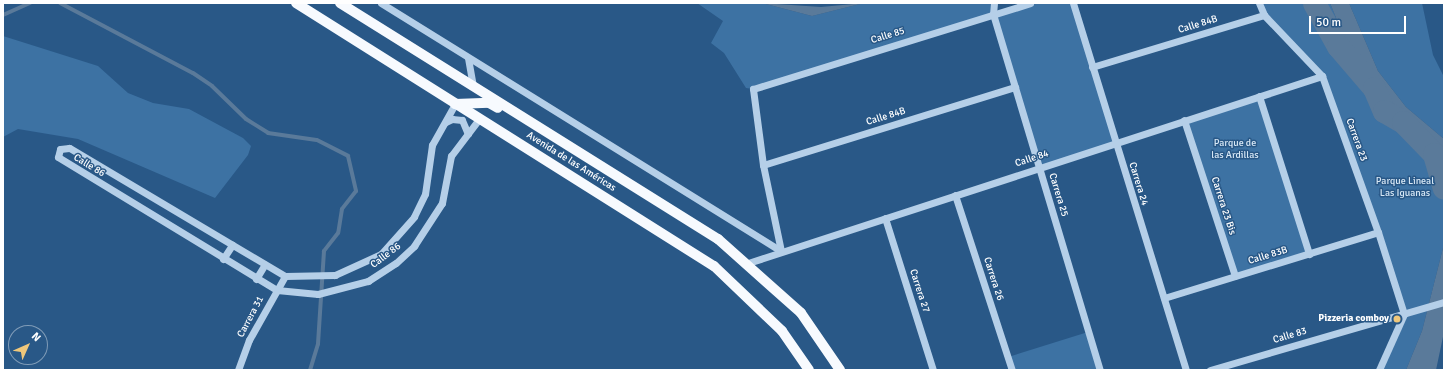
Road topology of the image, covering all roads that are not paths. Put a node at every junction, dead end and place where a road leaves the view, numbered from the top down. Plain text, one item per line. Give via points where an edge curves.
1 (296, 3) edge
2 (340, 3) edge
3 (381, 3) edge
4 (994, 3) edge
5 (1030, 3) edge
6 (1073, 3) edge
7 (1259, 3) edge
8 (992, 14) junction
9 (1264, 15) junction
10 (468, 58) junction
11 (1092, 67) junction
12 (1322, 76) junction
13 (473, 86) junction
14 (1015, 87) junction
15 (1259, 96) junction
16 (476, 103) junction
17 (455, 104) junction
18 (523, 118) junction
19 (479, 119) junction
20 (1184, 120) junction
21 (445, 124) junction
22 (468, 134) junction
23 (1115, 143) junction
24 (763, 165) junction
25 (1039, 168) junction
26 (955, 195) junction
27 (885, 218) junction
28 (1378, 232) junction
29 (232, 245) junction
30 (781, 251) junction
31 (1309, 254) junction
32 (223, 259) junction
33 (748, 263) junction
34 (265, 264) junction
35 (285, 276) junction
36 (1235, 276) junction
37 (256, 278) junction
38 (277, 290) junction
39 (1164, 298) junction
40 (1444, 302) edge
41 (1404, 314) junction
42 (238, 370) edge
43 (809, 370) edge
44 (840, 370) edge
45 (933, 370) edge
46 (1012, 370) edge
47 (1100, 370) edge
48 (1186, 370) edge
49 (1210, 370) edge
50 (1379, 370) edge

1 - 17 main road, Avenida de las Américas
2 - 13 main road, Avenida de las Américas
3 - 10 street
4 - 8 street, Carrera 25
5 - 8 street, Calle 85
6 - 11 street, Carrera 24
7 - 9 street, Carrera 23
8 - 14 street, Carrera 25
8 - 24 street, Calle 85 via 753,89
9 - 11 street, Calle 84B
9 - 12 street, Carrera 23
10 - 13 street
10 - 30 street
11 - 23 street, Carrera 24
12 - 15 street, Calle 84
12 - 28 street, Carrera 23
13 - 16 main road
13 - 18 main road, Avenida de las Américas
14 - 24 street, Calle 84B
14 - 25 street, Carrera 25
15 - 20 street, Calle 84
15 - 31 street
16 - 17 main road
16 - 18 main road via 489,103 513,119
16 - 19 main road
17 - 19 main road, Avenida de las Américas
17 - 21 street, Calle 86
18 - 33 main road, Avenida de las Américas via 718,239
19 - 22 street, Calle 86
19 - 43 main road, Avenida de las Américas via 714,266 782,331
20 - 23 street, Calle 84
20 - 36 street, Carrera 23 Bis
21 - 22 street via 459,119 466,125
21 - 35 street, Calle 86 via 432,146 425,194 399,237 359,266 310,278
22 - 38 street, Calle 86 via 451,156 449,176 434,220 396,264 368,281 339,291 301,294
23 - 25 street, Calle 84
23 - 39 street, Carrera 24
24 - 30 street
25 - 26 street, Calle 84
25 - 47 street, Carrera 25
26 - 27 street, Calle 84
26 - 46 street, Carrera 26
27 - 30 street, Calle 84
27 - 45 street, Carrera 27
28 - 31 street, Calle 83B
28 - 41 street, Carrera 23
29 - 32 street
29 - 32 street, Calle 86 via 69,148 58,152 59,160
29 - 34 street, Calle 86
30 - 33 street, Calle 84
31 - 36 street, Calle 83B
32 - 37 street, Calle 86
33 - 44 main road, Avenida de las Américas via 801,313
34 - 35 street, Calle 86
34 - 37 street
35 - 38 street, Carrera 31
36 - 39 street, Calle 83B
37 - 38 street, Calle 86
38 - 42 street, Carrera 31 via 249,340
39 - 48 street, Carrera 24
40 - 41 street, Calle 83
41 - 49 street, Calle 83
41 - 50 street

